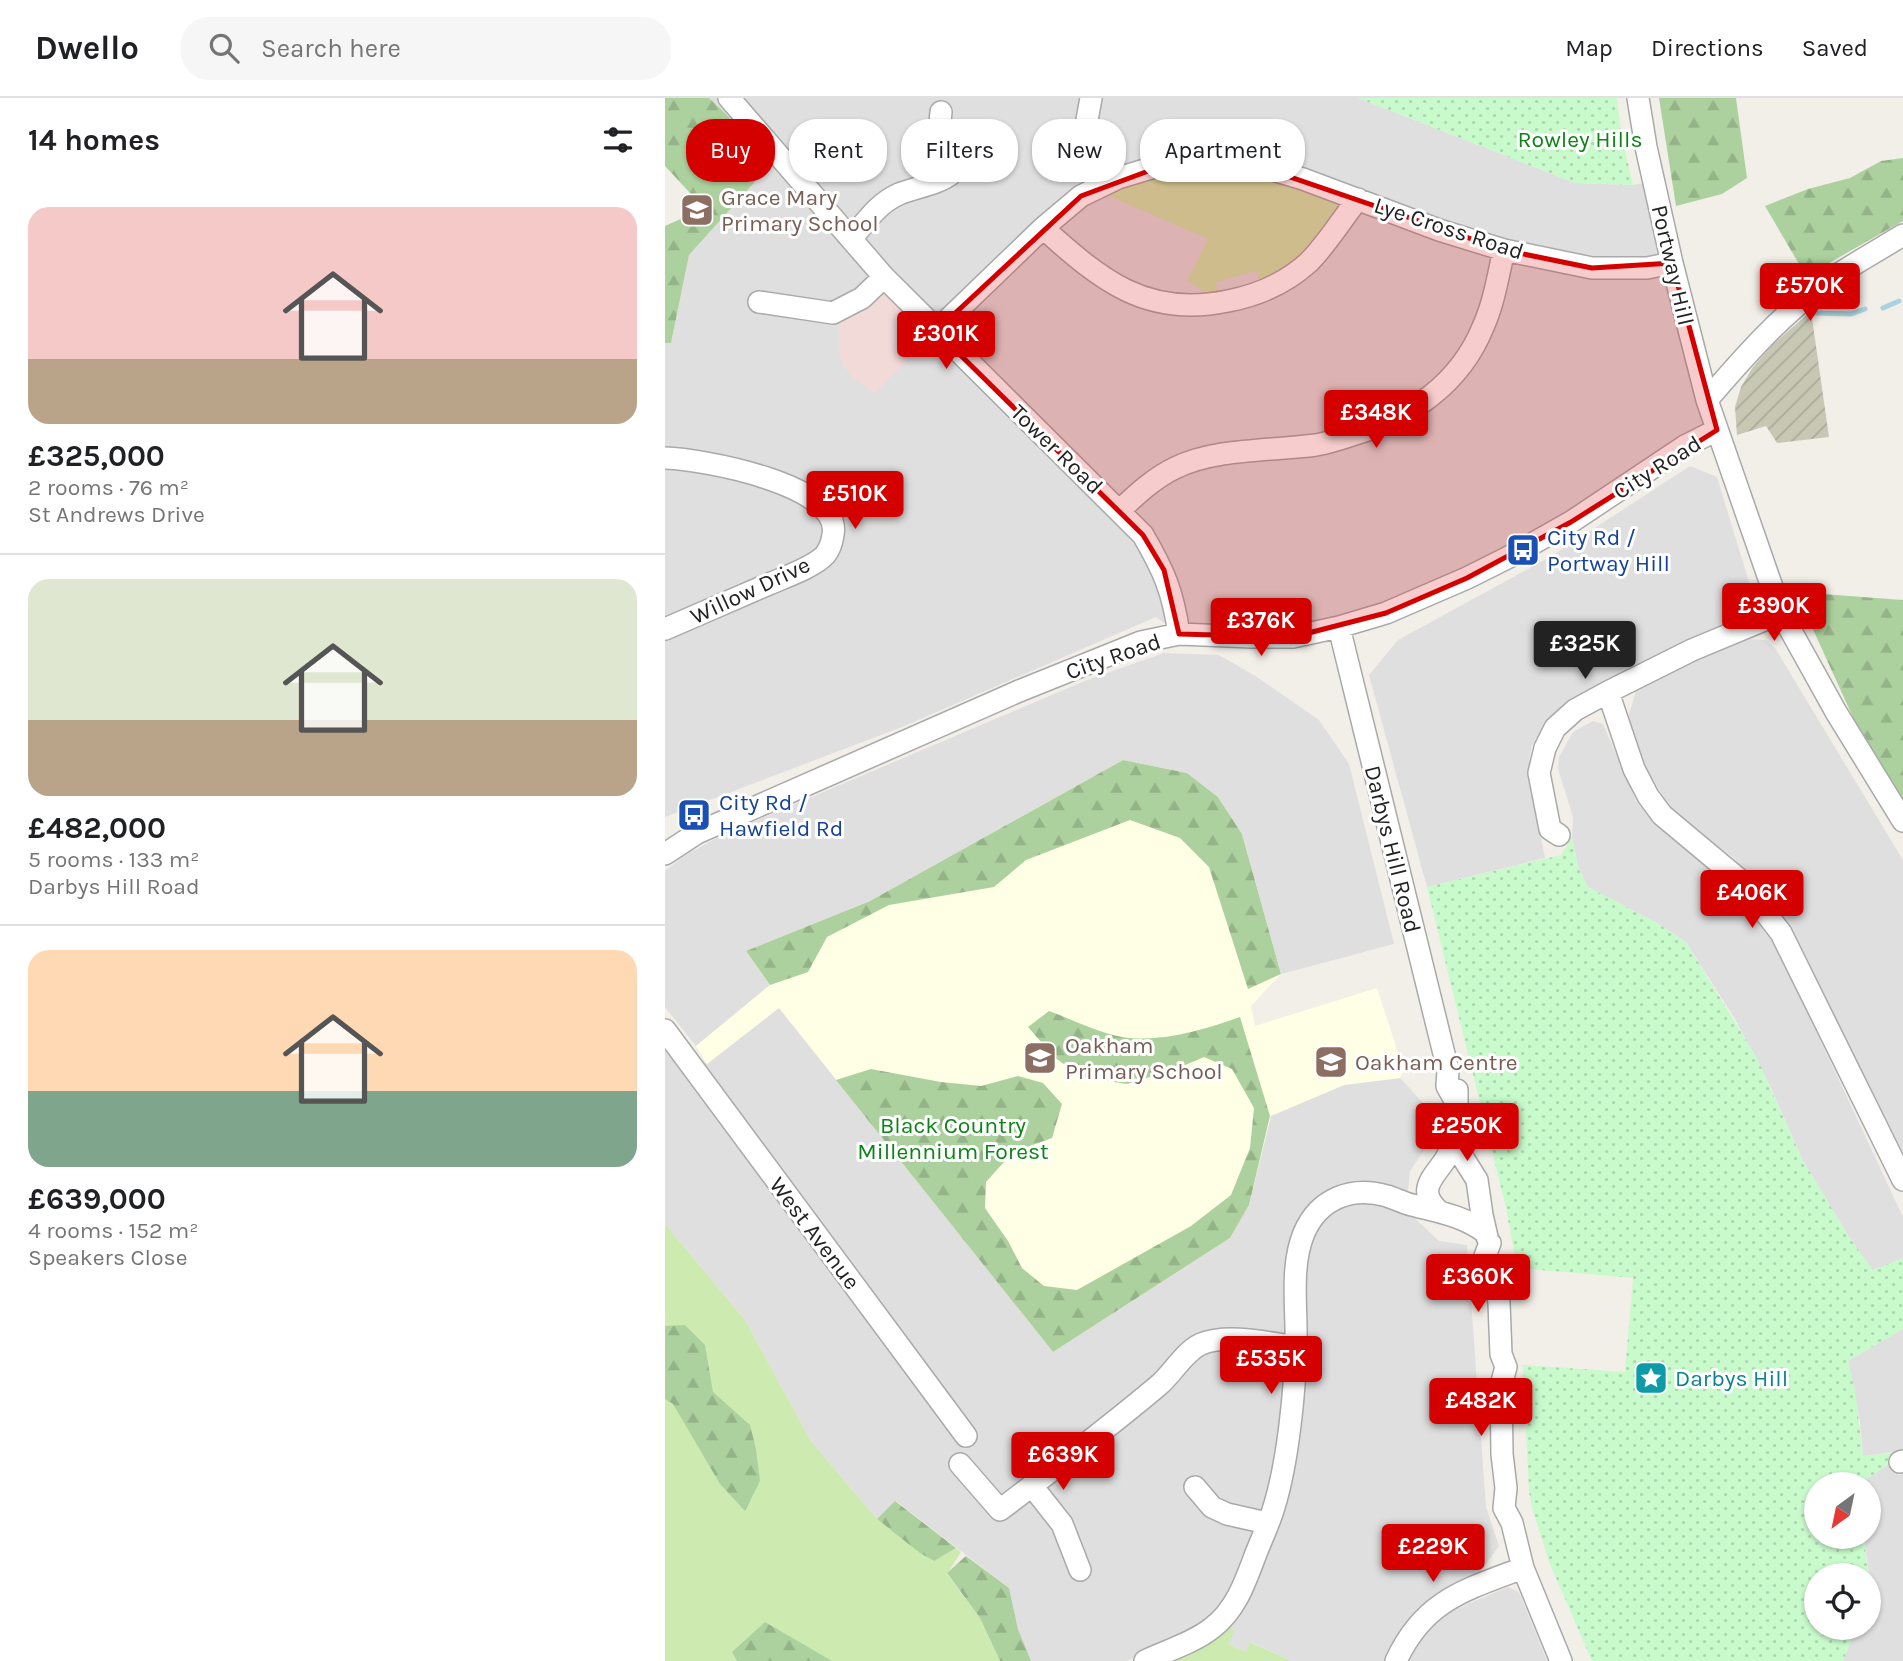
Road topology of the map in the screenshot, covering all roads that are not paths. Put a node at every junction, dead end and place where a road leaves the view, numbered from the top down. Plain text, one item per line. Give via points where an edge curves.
1 (729, 98) edge
2 (1091, 98) edge
3 (1638, 98) edge
4 (941, 112) dead end
5 (1087, 119) edge
6 (1126, 177) edge
7 (1109, 182) edge
8 (1358, 199) junction
9 (1043, 228) junction
10 (1903, 235) edge
11 (851, 239) junction
12 (1504, 250) junction
13 (1672, 263) junction
14 (884, 278) junction
15 (759, 302) dead end
16 (936, 331) junction
17 (1707, 400) junction
18 (1717, 430) junction
19 (665, 457) edge
20 (1120, 510) junction
21 (1781, 613) junction
22 (1339, 627) junction
23 (665, 629) edge
24 (1179, 634) junction
25 (1608, 692) junction
26 (1903, 821) edge
27 (1559, 835) dead end
28 (665, 853) edge
29 (665, 1030) edge
30 (1457, 1134) junction
31 (1433, 1175) junction
32 (1476, 1180) junction
33 (1903, 1180) edge
34 (1387, 1196) junction
35 (1447, 1214) junction
36 (1488, 1238) junction
37 (1296, 1347) junction
38 (966, 1436) dead end
39 (960, 1464) dead end
40 (1032, 1486) junction
41 (1195, 1488) dead end
42 (1267, 1523) junction
43 (1523, 1568) junction
44 (1080, 1570) dead end
45 (1145, 1661) edge
46 (1397, 1661) edge
47 (1561, 1661) edge

1 - 11 street, Tower Road
2 - 5 street
3 - 13 street, Portway Hill
4 - 11 street via 941,137 953,164 951,174 896,195
6 - 8 street, Lye Cross Road via 1178,160 1243,160
7 - 9 street, Lye Cross Road via 1081,196
8 - 9 street via 1310,261 1287,280 1269,290 1205,306 1157,303 1124,290
8 - 12 street, Lye Cross Road
9 - 16 street, Lye Cross Road
10 - 17 street via 1825,283 1758,341
11 - 14 street, Tower Road
12 - 13 street, Lye Cross Road via 1592,268
12 - 20 street via 1484,327 1472,349 1454,376 1418,406 1375,428 1321,444 1211,455 1174,468
13 - 17 street, Portway Hill
14 - 15 street via 862,298 833,313
14 - 16 street, Tower Road
16 - 20 street, Tower Road
17 - 18 street, Portway Hill
18 - 21 street, Portway Hill
18 - 22 street, City Road via 1507,558 1385,613
19 - 23 street, Willow Drive via 731,467 783,482 817,504 835,528 824,556 796,573
20 - 24 street, Tower Road via 1143,534 1164,570
21 - 25 street
21 - 26 street, Portway Hill
22 - 24 street, City Road via 1293,637
22 - 30 street, Darbys Hill Road via 1448,1070 1458,1085
24 - 28 street, City Road via 1142,642 1019,691 697,833
25 - 27 street via 1575,710 1555,728 1545,748 1539,773 1550,829
25 - 33 street via 1634,769 1662,815 1741,881 1781,933
29 - 38 street, West Avenue
30 - 31 street, Darbys Hill Road
30 - 32 street, Darbys Hill Road via 1463,1160
31 - 32 street via 1452,1164 1460,1165
31 - 34 street via 1413,1190
31 - 35 street via 1429,1199
32 - 35 street via 1474,1205 1468,1211
32 - 36 street, Darbys Hill Road
34 - 35 street
34 - 37 street via 1337,1197 1320,1208 1304,1231 1297,1257
35 - 36 street via 1471,1221
36 - 43 street, Darbys Hill Road via 1485,1256 1494,1270 1499,1303 1501,1354 1495,1368 1501,1385 1504,1508
37 - 40 street via 1255,1340 1199,1345 1161,1383
37 - 42 street via 1282,1474
39 - 40 street via 1000,1510
40 - 44 street via 1062,1524
41 - 42 street via 1212,1507
42 - 45 street via 1242,1590 1225,1616 1204,1633
43 - 46 street via 1468,1588 1433,1609 1420,1621
43 - 47 street, Darbys Hill Road

